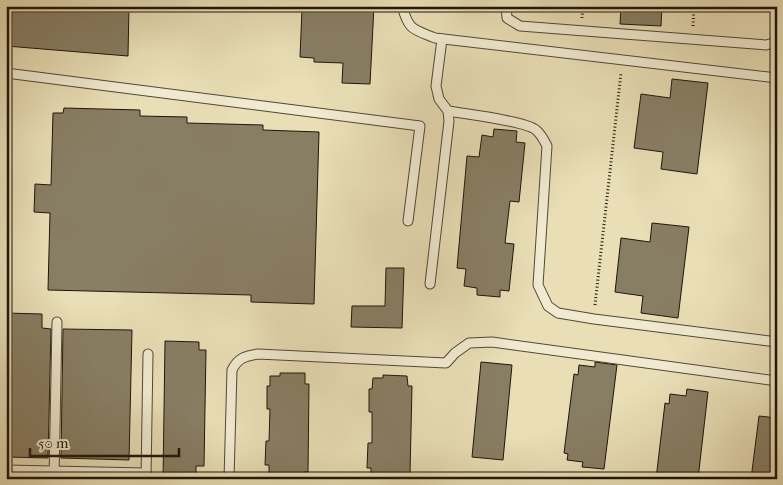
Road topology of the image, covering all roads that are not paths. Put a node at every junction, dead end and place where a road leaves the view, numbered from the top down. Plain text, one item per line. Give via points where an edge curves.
1 (402, 6) edge
2 (506, 6) edge
3 (442, 39) junction
4 (777, 42) edge
5 (6, 74) edge
6 (777, 78) edge
7 (448, 111) junction
8 (408, 221) dead end
9 (430, 284) dead end
10 (57, 322) dead end
11 (777, 342) edge
12 (148, 354) dead end
13 (777, 381) edge
14 (6, 470) edge
15 (54, 475) edge
16 (146, 476) edge
17 (229, 479) edge

1 - 3 lane via 413,29
2 - 4 lane via 508,18 520,26 766,46
3 - 6 lane
3 - 7 lane via 436,86 439,99
5 - 8 lane via 420,126
7 - 9 lane via 450,121
7 - 11 lane via 520,123 535,128 542,136 547,146 538,285 548,306 558,313 594,319
10 - 15 lane
12 - 16 lane
13 - 17 lane via 492,342 469,343 446,362 258,354 241,357 232,370
14 - 15 lane
15 - 16 lane

